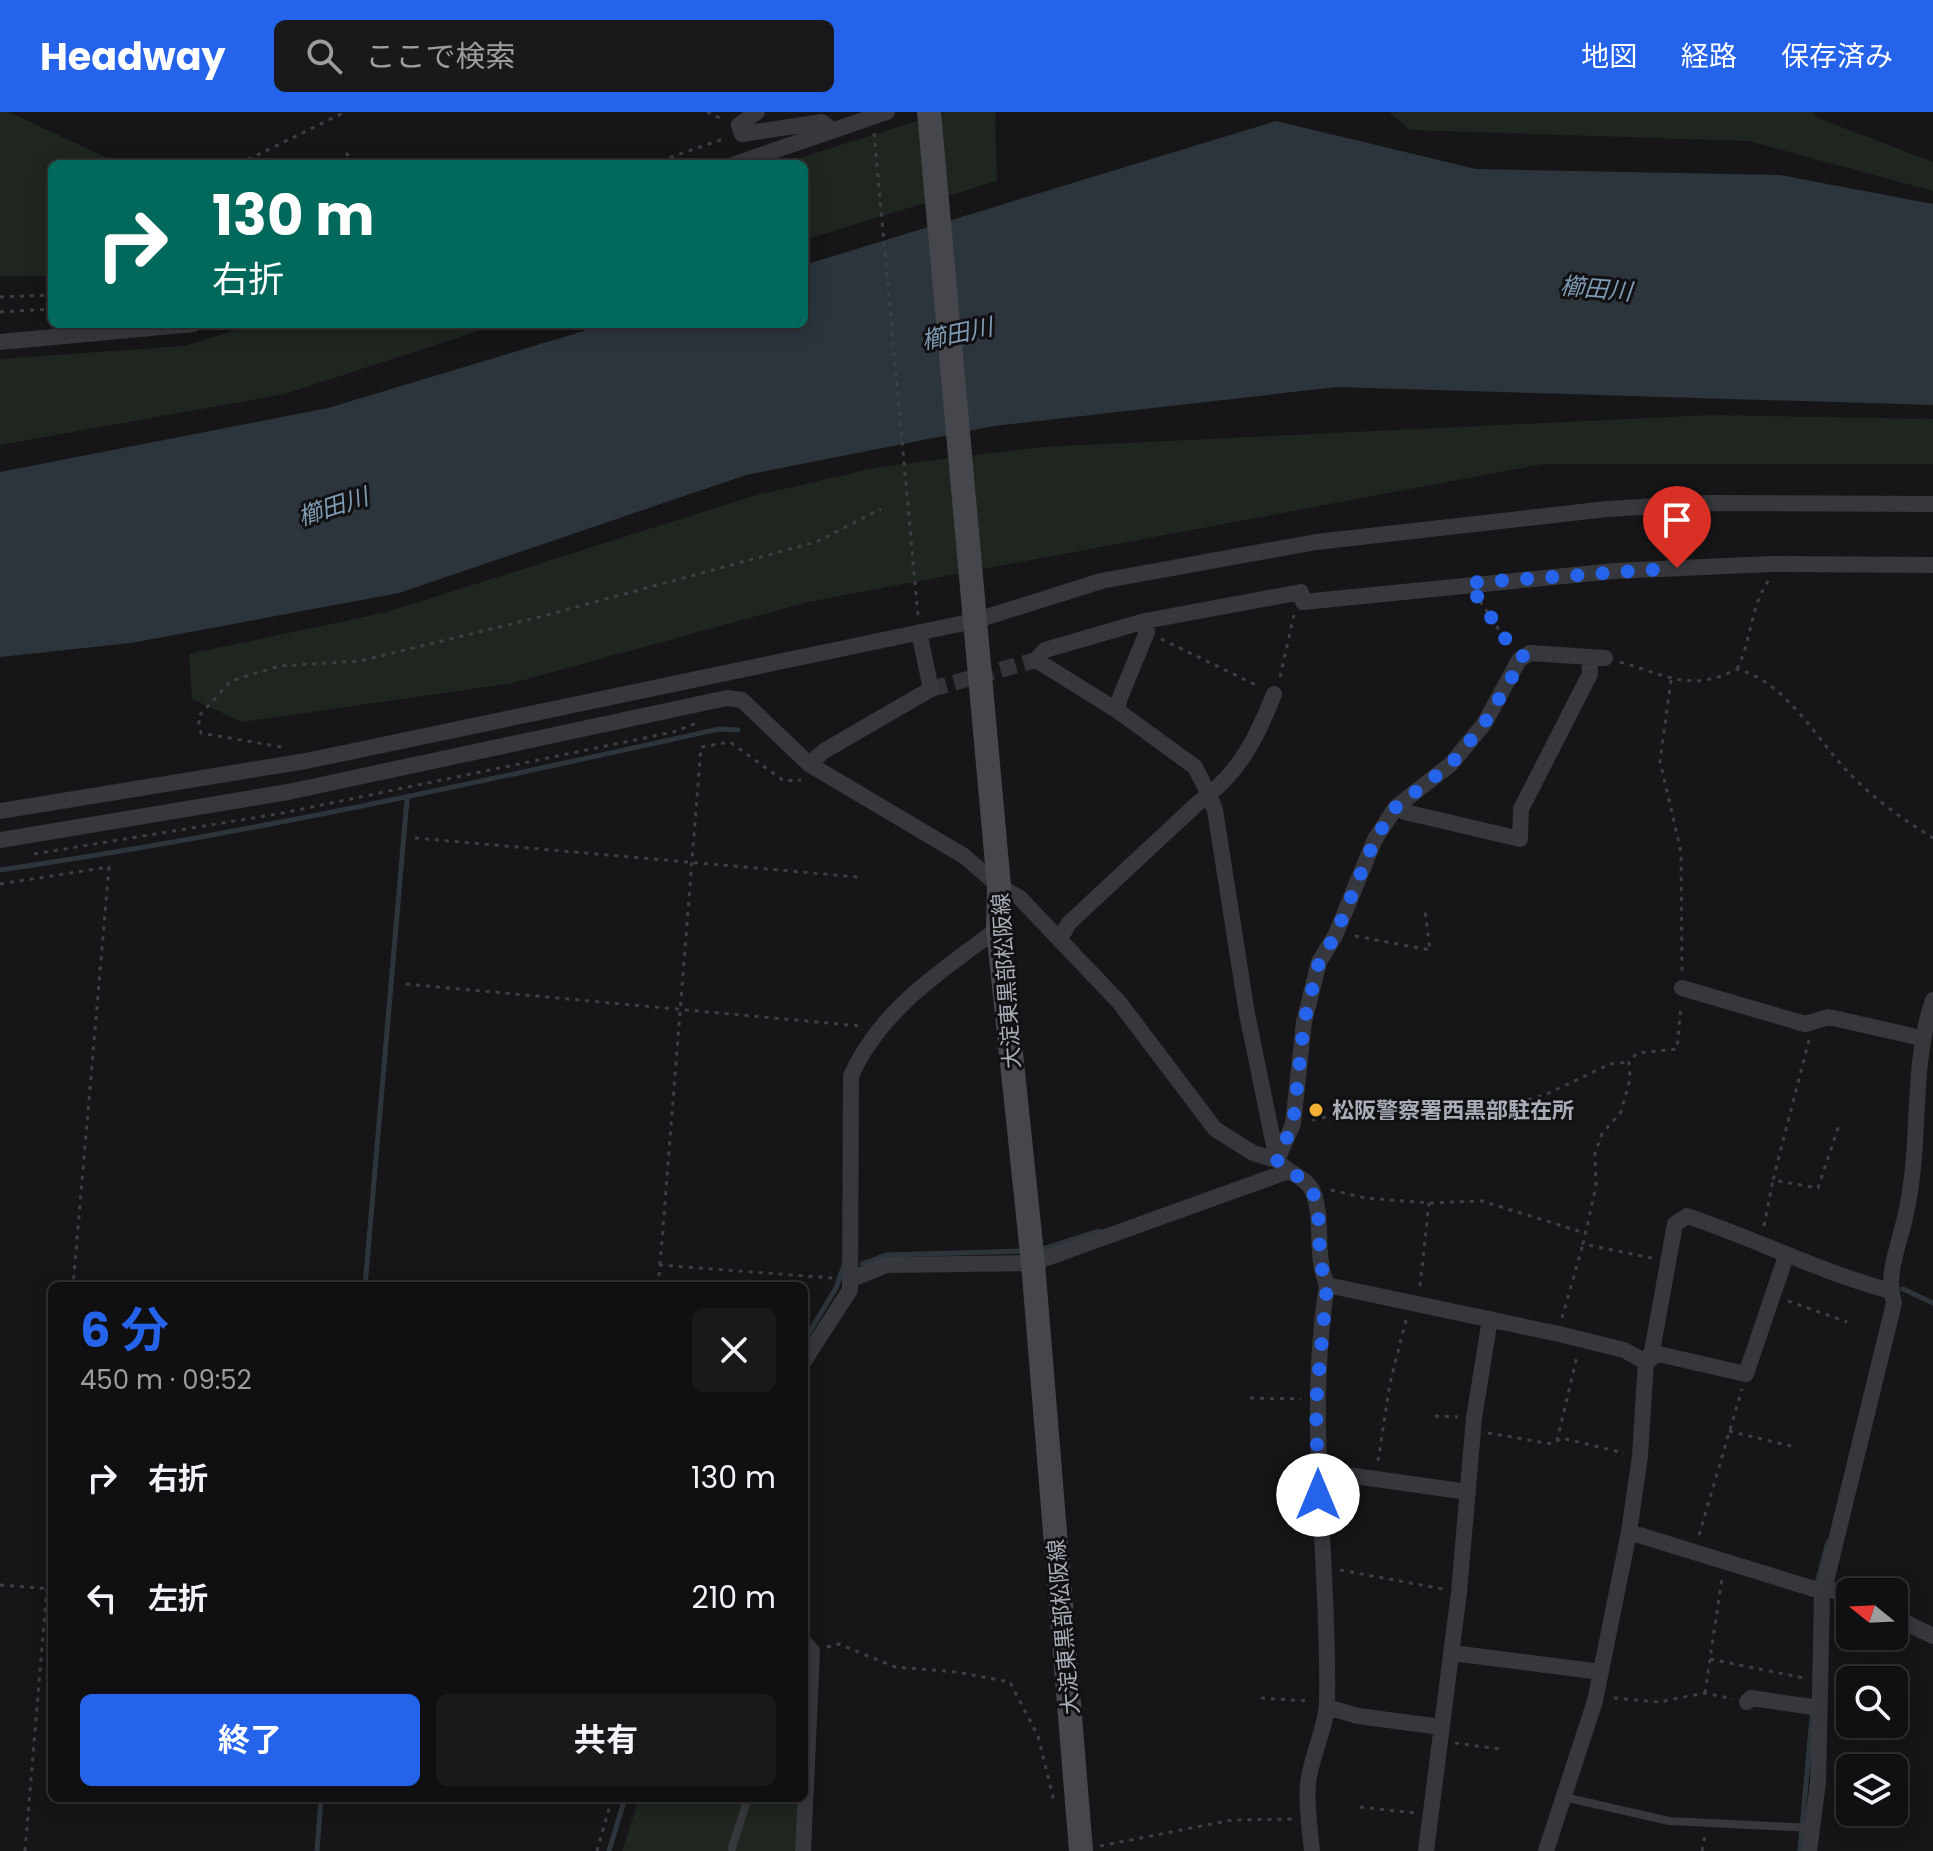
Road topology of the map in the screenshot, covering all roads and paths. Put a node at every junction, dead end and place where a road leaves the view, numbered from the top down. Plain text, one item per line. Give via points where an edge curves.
1 (345, 112) edge
2 (707, 112) edge
3 (757, 112) edge
4 (929, 113) edge
5 (880, 115) edge
6 (739, 125) junction
7 (832, 130) junction
8 (346, 153) dead end
9 (247, 160) edge
10 (352, 160) edge
11 (663, 160) edge
12 (755, 160) edge
13 (48, 295) edge
14 (0, 297) edge
15 (48, 309) edge
16 (0, 312) edge
17 (151, 328) edge
18 (0, 342) edge
19 (1933, 504) edge
20 (881, 509) dead end
21 (1771, 564) junction
22 (1933, 565) edge
23 (1468, 583) junction
24 (1303, 602) junction
25 (974, 615) junction
26 (919, 627) junction
27 (1146, 627) junction
28 (1524, 657) junction
29 (1597, 658) junction
30 (1737, 669) junction
31 (1671, 680) junction
32 (1274, 694) junction
33 (1118, 711) junction
34 (306, 761) junction
35 (809, 764) junction
36 (835, 779) junction
37 (1209, 795) junction
38 (1396, 807) junction
39 (0, 811) edge
40 (415, 838) dead end
41 (1933, 838) edge
42 (0, 840) edge
43 (691, 862) junction
44 (858, 877) dead end
45 (0, 884) edge
46 (999, 886) junction
47 (1425, 911) dead end
48 (998, 929) junction
49 (1335, 936) junction
50 (1060, 939) junction
51 (406, 984) dead end
52 (1682, 988) junction
53 (1933, 1000) edge
54 (680, 1010) junction
55 (1805, 1024) junction
56 (879, 1027) junction
57 (1921, 1038) junction
58 (1629, 1062) junction
59 (1840, 1122) dead end
60 (1293, 1124) junction
61 (1282, 1166) junction
62 (1305, 1180) junction
63 (1773, 1180) junction
64 (1429, 1203) junction
65 (1585, 1233) junction
66 (1755, 1238) junction
67 (1583, 1244) junction
68 (1032, 1255) junction
69 (1786, 1256) junction
70 (1666, 1260) junction
71 (660, 1265) junction
72 (831, 1278) dead end
73 (852, 1279) junction
74 (73, 1282) edge
75 (658, 1282) edge
76 (1327, 1285) junction
77 (1891, 1291) junction
78 (1773, 1295) junction
79 (1414, 1303) junction
80 (1490, 1319) junction
81 (1847, 1322) dead end
82 (1559, 1334) junction
83 (1581, 1339) junction
84 (808, 1355) edge
85 (1646, 1362) junction
86 (1746, 1374) junction
87 (1250, 1398) dead end
88 (1316, 1404) junction
89 (1435, 1416) dead end
90 (1473, 1424) junction
91 (1729, 1431) junction
92 (1557, 1441) junction
93 (1795, 1447) dead end
94 (1640, 1456) junction
95 (1319, 1471) junction
96 (1375, 1477) junction
97 (1468, 1492) junction
98 (1629, 1532) junction
99 (1694, 1550) junction
100 (1725, 1560) junction
101 (1327, 1568) junction
102 (0, 1585) edge
103 (48, 1588) edge
104 (1820, 1590) junction
105 (1459, 1592) junction
106 (1836, 1594) edge
107 (48, 1599) edge
108 (1908, 1624) edge
109 (1933, 1636) edge
110 (808, 1646) edge
111 (1452, 1653) junction
112 (1710, 1659) junction
113 (1601, 1672) junction
114 (1807, 1678) dead end
115 (1705, 1693) junction
116 (1261, 1698) dead end
117 (1595, 1701) junction
118 (1747, 1702) joint
119 (808, 1704) edge
120 (1327, 1707) junction
121 (1813, 1707) junction
122 (1440, 1734) junction
123 (1500, 1749) dead end
124 (1564, 1797) junction
125 (611, 1802) edge
126 (747, 1802) edge
127 (804, 1802) edge
128 (1360, 1807) dead end
129 (1430, 1814) junction
130 (1706, 1825) junction
131 (1804, 1828) junction
132 (732, 1848) dead end
133 (25, 1851) edge
134 (597, 1851) edge
135 (803, 1851) edge
136 (1081, 1851) edge
137 (1312, 1851) edge
138 (1426, 1851) edge
139 (1546, 1851) edge
140 (1702, 1851) edge
141 (1809, 1851) edge

1 - 9 path
2 - 6 path
3 - 6 street
4 - 25 main road, 大淀東黒部松阪線
5 - 7 street
5 - 26 path
6 - 7 street via 742,134 822,122
6 - 11 path via 725,139
7 - 12 street
8 - 10 path
13 - 14 path
15 - 16 path
17 - 18 street
19 - 25 street via 1710,503 1404,529 1101,581
20 - 34 path via 816,542 532,619 360,661 279,666 231,681 198,717 201,733 298,749
21 - 22 street
21 - 23 street
21 - 30 path via 1772,577 1758,596
23 - 24 street
23 - 28 path via 1511,647
24 - 27 street via 1301,592
24 - 32 path via 1295,611
25 - 26 street
25 - 46 main road, 大淀東黒部松阪線
26 - 34 street
26 - 35 street via 931,689
27 - 32 path
27 - 33 street
27 - 33 street via 1045,650 1036,660
28 - 29 street via 1530,653
28 - 38 street via 1484,724 1451,764
29 - 31 path
29 - 38 street via 1521,809 1520,839
30 - 31 path via 1715,681
30 - 41 path via 1754,674 1783,697 1890,812
31 - 52 path via 1660,761 1681,852
32 - 37 street via 1257,737 1222,786
33 - 37 street via 1195,767
34 - 39 street
35 - 36 street
35 - 42 street via 742,700 727,698 288,792
36 - 43 path via 784,781 730,742 701,747
36 - 46 street via 964,856
37 - 50 street via 1069,923
37 - 61 street via 1247,1014
38 - 49 street via 1375,839
40 - 43 path
43 - 44 path
43 - 54 path
45 - 74 path via 109,867
46 - 48 main road, 大淀東黒部松阪線
46 - 50 street via 1020,898
47 - 49 path via 1430,950 1371,937
48 - 56 street
48 - 68 main road, 大淀東黒部松阪線
49 - 60 street via 1319,962 1304,1022
50 - 61 street via 1119,1002 1215,1129
51 - 54 path
52 - 55 street
52 - 58 path via 1677,1049 1637,1053
53 - 57 street
54 - 56 path
54 - 71 path
55 - 57 street via 1829,1017
55 - 63 path via 1811,1030
56 - 73 street via 851,1076
57 - 77 street via 1917,1134
58 - 60 path via 1610,1064 1547,1094 1476,1116 1353,1111
58 - 65 path via 1621,1112 1602,1134 1595,1153 1596,1186
59 - 63 path via 1818,1188
60 - 61 street
61 - 62 street
61 - 68 street
62 - 64 path via 1366,1198
62 - 76 street via 1313,1194 1319,1268
63 - 66 path via 1763,1230
64 - 65 path via 1482,1201
64 - 79 path
65 - 67 path
66 - 69 street
66 - 70 street via 1687,1216 1675,1224
67 - 70 path
67 - 82 path
68 - 73 street via 886,1265
68 - 136 main road, 大淀東黒部松阪線
69 - 77 street
69 - 78 street
70 - 85 street
71 - 72 path
71 - 75 path
73 - 84 street
76 - 79 street
76 - 88 street
77 - 104 street via 1894,1303
78 - 81 path
78 - 86 street
79 - 80 street
79 - 96 path via 1390,1383
80 - 82 street
80 - 90 street
82 - 83 street
83 - 85 street
83 - 92 path
85 - 86 street via 1658,1354
85 - 94 street
86 - 91 path
87 - 88 path
88 - 95 street
89 - 90 path
90 - 92 path
90 - 97 street
91 - 93 path
91 - 99 path
92 - 94 path
94 - 98 street
95 - 96 street
95 - 101 street
96 - 97 street
97 - 105 street
98 - 99 street
98 - 113 street
99 - 100 street
100 - 104 street
100 - 112 path
101 - 105 path
101 - 120 street
102 - 103 path
104 - 106 street
104 - 121 street
105 - 111 street
107 - 133 path
108 - 109 street
110 - 119 street
111 - 113 street
111 - 122 street
112 - 114 path
112 - 115 path
113 - 117 street
115 - 117 path via 1658,1702 1606,1697
115 - 118 path
116 - 120 path via 1298,1698
117 - 124 street
118 - 121 street via 1751,1698
120 - 122 street
120 - 137 street via 1308,1785
121 - 131 street via 1818,1783
122 - 123 path
122 - 129 street
124 - 130 lane
124 - 139 street
125 - 134 path
126 - 132 lane
127 - 135 street
128 - 129 path
129 - 138 street
130 - 131 lane
130 - 140 path
131 - 141 street

